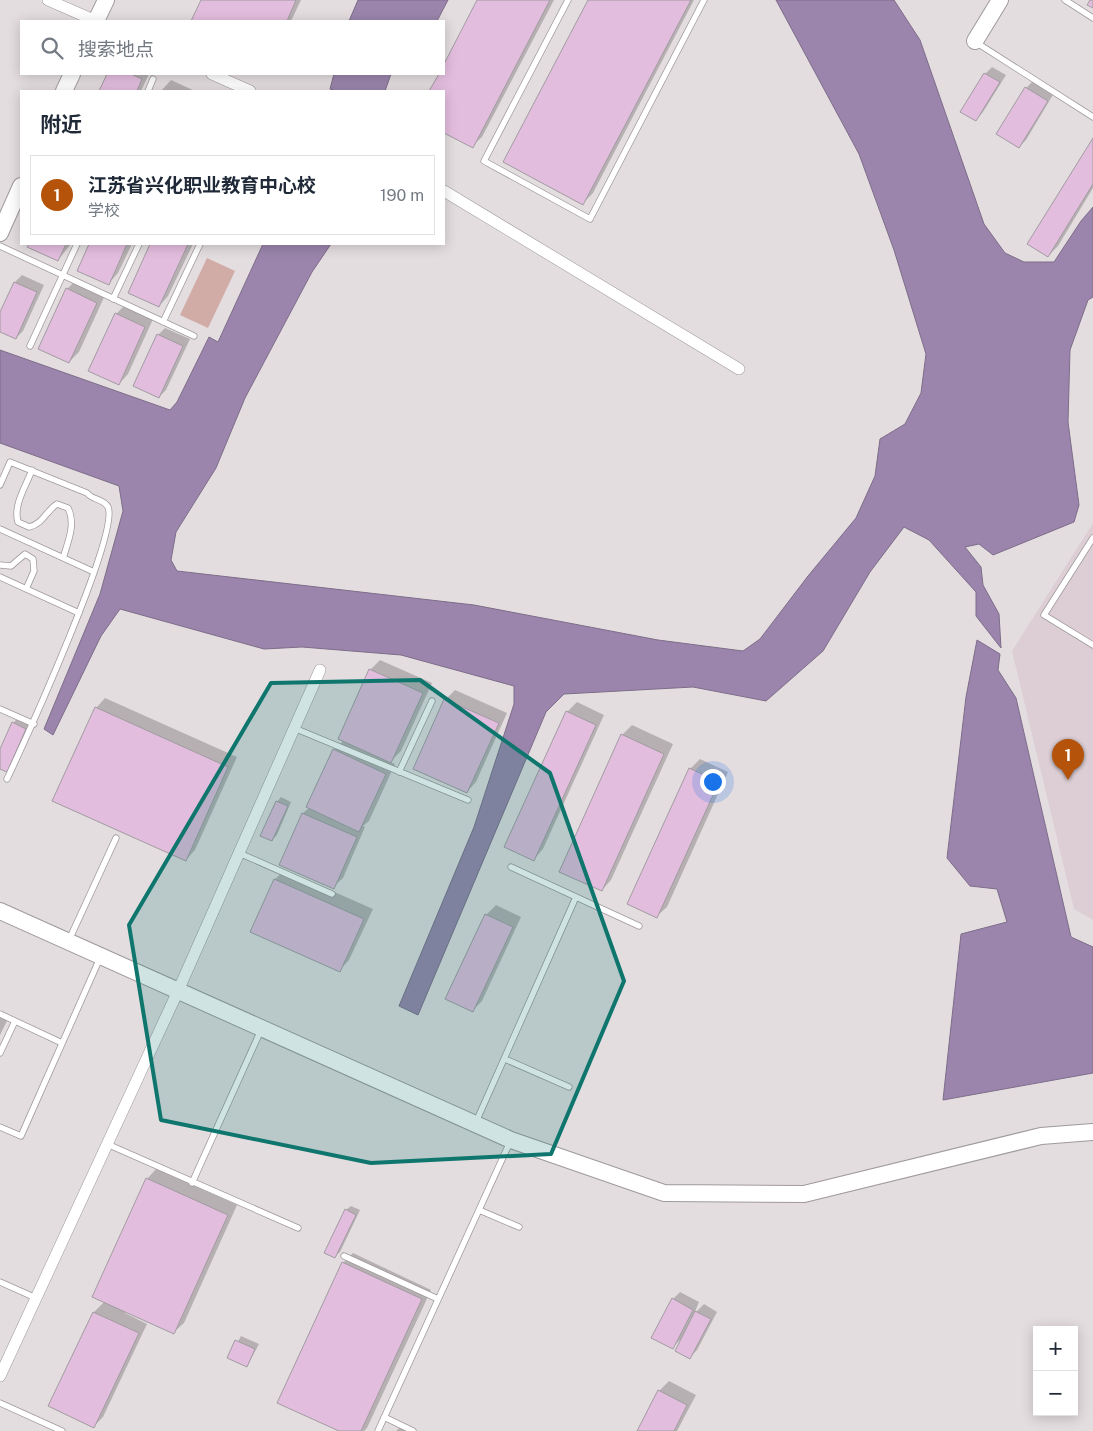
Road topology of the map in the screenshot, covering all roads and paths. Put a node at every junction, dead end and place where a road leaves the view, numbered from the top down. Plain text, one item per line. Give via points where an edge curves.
1 (48, 0) edge
2 (106, 0) edge
3 (568, 0) edge
4 (704, 0) edge
5 (1000, 0) edge
6 (1065, 0) edge
7 (1093, 18) edge
8 (94, 20) edge
9 (96, 20) edge
10 (975, 41) joint
11 (72, 75) edge
12 (214, 75) edge
13 (154, 79) dead end
14 (64, 90) edge
15 (148, 90) edge
16 (248, 90) edge
17 (1093, 117) edge
18 (20, 188) edge
19 (445, 191) edge
20 (0, 233) edge
21 (77, 245) edge
22 (139, 245) edge
23 (200, 245) edge
24 (0, 246) edge
25 (63, 276) junction
26 (113, 299) junction
27 (163, 322) junction
28 (194, 336) dead end
29 (30, 346) dead end
30 (739, 369) dead end
31 (32, 470) junction
32 (0, 485) edge
33 (0, 531) edge
34 (1093, 538) edge
35 (63, 558) junction
36 (0, 564) edge
37 (94, 572) junction
38 (0, 577) edge
39 (26, 589) junction
40 (79, 613) junction
41 (1093, 645) edge
42 (320, 670) dead end
43 (432, 701) dead end
44 (0, 708) edge
45 (34, 724) junction
46 (294, 728) junction
47 (399, 772) junction
48 (7, 779) dead end
49 (468, 800) dead end
50 (116, 838) dead end
51 (239, 852) junction
52 (511, 867) dead end
53 (332, 894) dead end
54 (576, 897) junction
55 (0, 911) edge
56 (639, 926) dead end
57 (68, 942) junction
58 (101, 956) junction
59 (178, 991) junction
60 (0, 1014) edge
61 (14, 1021) junction
62 (262, 1029) junction
63 (62, 1043) junction
64 (0, 1053) edge
65 (504, 1059) junction
66 (569, 1087) dead end
67 (476, 1124) junction
68 (0, 1127) edge
69 (1093, 1132) edge
70 (511, 1140) junction
71 (107, 1144) junction
72 (192, 1183) junction
73 (479, 1210) junction
74 (519, 1227) dead end
75 (298, 1228) dead end
76 (344, 1256) dead end
77 (0, 1282) edge
78 (36, 1298) junction
79 (438, 1299) junction
80 (0, 1376) edge
81 (0, 1403) edge
82 (384, 1417) junction
83 (62, 1431) edge
84 (378, 1431) edge
85 (413, 1431) edge

1 - 8 street
2 - 9 street
3 - 4 lane via 484,161 590,219
5 - 10 street
6 - 7 lane
10 - 17 lane
11 - 14 street
12 - 16 street
13 - 15 lane
18 - 20 street
19 - 30 street
21 - 25 lane
22 - 26 lane
23 - 27 lane
24 - 25 lane
25 - 26 lane
25 - 29 lane
26 - 27 lane
27 - 28 lane
31 - 32 lane via 10,462
31 - 35 lane via 17,507 18,522 29,528 37,526 58,504 68,508 72,516
31 - 37 lane via 87,493 108,508 110,519
33 - 35 lane
34 - 41 lane via 1044,615
35 - 37 lane
36 - 39 lane via 11,566 25,554 33,559 34,571
37 - 40 lane
38 - 39 lane
39 - 40 lane
40 - 45 lane
42 - 46 street
43 - 47 lane
44 - 45 lane
45 - 48 lane
46 - 47 lane
46 - 51 street
47 - 49 lane
50 - 57 lane
51 - 53 lane
51 - 59 street
52 - 54 lane
54 - 56 lane
54 - 65 lane
55 - 57 street
57 - 58 street
58 - 59 street
58 - 63 lane
59 - 62 street
59 - 71 street
60 - 61 lane
61 - 63 lane
61 - 64 lane
62 - 67 street
62 - 72 lane
63 - 68 lane via 21,1136
65 - 66 lane
65 - 67 lane
67 - 70 street
69 - 70 street via 1041,1136 804,1194 664,1193
70 - 73 lane
71 - 72 lane
71 - 78 street
72 - 75 lane
73 - 74 lane
73 - 79 lane
76 - 79 lane
77 - 78 lane
78 - 80 street
79 - 82 lane
81 - 83 lane
82 - 84 lane
82 - 85 lane

